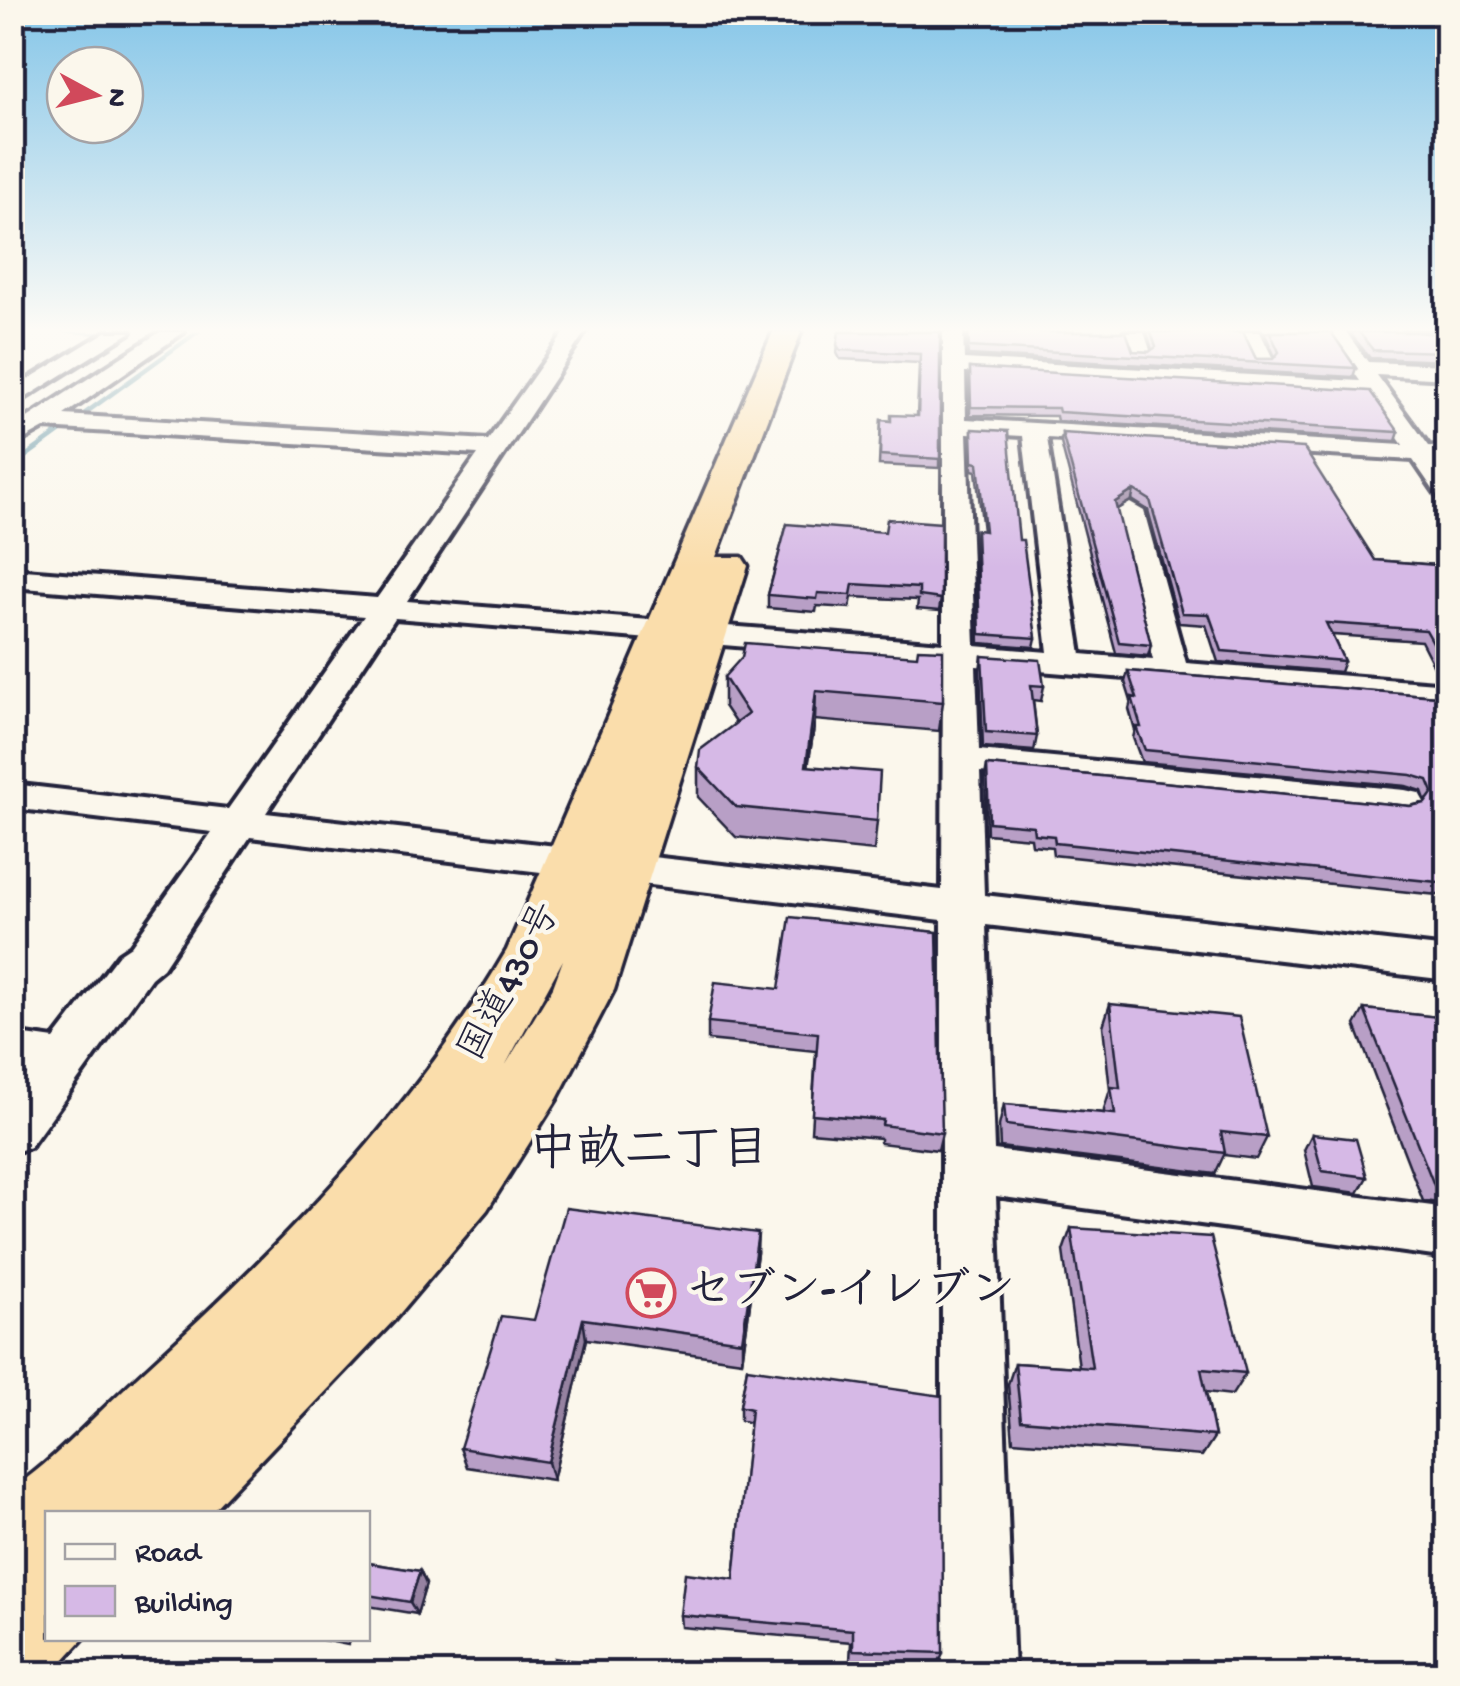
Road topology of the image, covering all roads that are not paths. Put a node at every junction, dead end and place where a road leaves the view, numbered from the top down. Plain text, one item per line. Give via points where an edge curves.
1 (56, 411) edge
2 (521, 411) edge
3 (757, 411) edge
4 (778, 411) edge
5 (955, 411) edge
6 (1269, 411) edge
7 (1390, 411) edge
8 (40, 421) junction
9 (955, 425) junction
10 (1034, 430) junction
11 (12, 439) edge
12 (1287, 445) junction
13 (495, 448) junction
14 (1419, 453) junction
15 (1448, 455) edge
16 (1448, 492) edge
17 (1130, 511) edge
18 (12, 578) edge
19 (382, 613) junction
20 (685, 631) junction
21 (959, 654) junction
22 (1066, 662) junction
23 (1172, 671) junction
24 (1448, 694) edge
25 (959, 759) junction
26 (12, 796) edge
27 (1405, 802) edge
28 (239, 822) junction
29 (599, 864) junction
30 (960, 906) junction
31 (1448, 964) edge
32 (12, 1052) edge
33 (64, 1060) junction
34 (12, 1132) edge
35 (966, 1169) junction
36 (1448, 1234) edge
37 (55, 1511) edge
38 (149, 1511) edge
39 (45, 1520) edge
40 (12, 1550) edge
41 (45, 1613) edge
42 (12, 1644) edge
43 (978, 1674) edge

1 - 8 street
2 - 13 street
3 - 20 highway, 国道430号
4 - 20 highway, 国道430号
5 - 9 street
6 - 12 street
7 - 14 street
8 - 11 street
8 - 13 street
9 - 10 street
9 - 21 street
10 - 12 street
10 - 22 street
12 - 14 street
13 - 19 street
14 - 15 street
14 - 16 street
17 - 23 street
18 - 19 street
19 - 20 street
19 - 28 street
20 - 21 street
20 - 29 highway, 国道430号
21 - 22 street
21 - 25 street
22 - 23 street
23 - 24 street
25 - 27 street
25 - 30 street
26 - 28 street
28 - 29 street
28 - 33 street via 147,956
29 - 30 street
29 - 37 highway, 国道430号 via 430,1126 328,1244
29 - 38 highway, 国道430号 via 583,990 533,1080 460,1188 367,1293
30 - 31 street
30 - 35 street
32 - 33 street
33 - 34 street
35 - 36 street
35 - 43 street
39 - 40 highway, 国道430号
41 - 42 highway

